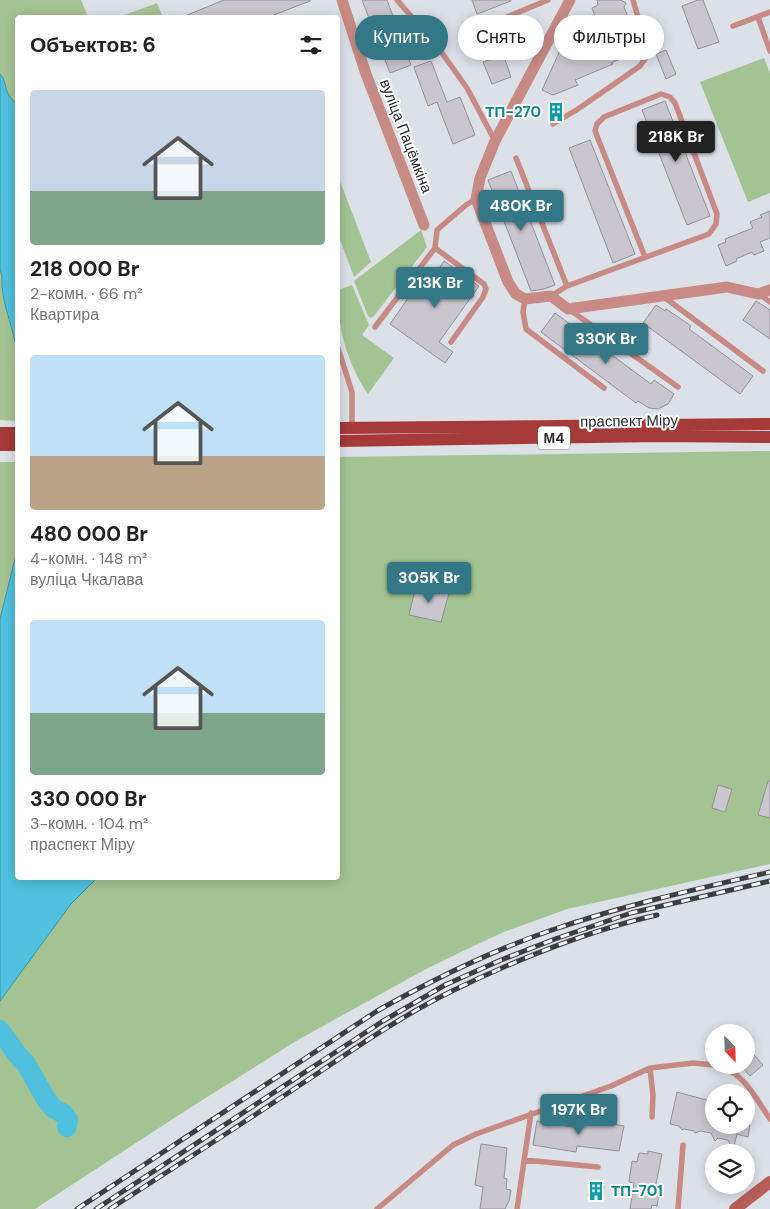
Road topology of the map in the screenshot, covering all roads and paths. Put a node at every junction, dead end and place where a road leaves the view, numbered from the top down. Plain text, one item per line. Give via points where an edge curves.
1 (342, 0) edge
2 (397, 0) edge
3 (548, 0) edge
4 (566, 0) edge
5 (569, 0) edge
6 (633, 0) edge
7 (770, 12) edge
8 (512, 15) edge
9 (758, 17) junction
10 (733, 26) dead end
11 (770, 50) edge
12 (553, 124) dead end
13 (496, 141) junction
14 (516, 158) dead end
15 (476, 199) junction
16 (424, 225) dead end
17 (435, 248) junction
18 (645, 257) junction
19 (567, 286) junction
20 (770, 290) edge
21 (758, 294) junction
22 (550, 296) junction
23 (664, 297) junction
24 (525, 299) junction
25 (770, 302) edge
26 (568, 309) junction
27 (375, 327) dead end
28 (451, 342) dead end
29 (340, 354) edge
30 (763, 371) dead end
31 (678, 387) dead end
32 (604, 388) dead end
33 (770, 424) edge
34 (340, 428) edge
35 (352, 428) junction
36 (0, 433) edge
37 (15, 433) edge
38 (770, 436) edge
39 (340, 441) edge
40 (0, 445) edge
41 (15, 445) edge
42 (705, 1064) edge
43 (650, 1068) junction
44 (734, 1074) edge
45 (531, 1114) junction
46 (652, 1117) dead end
47 (770, 1119) edge
48 (683, 1145) dead end
49 (524, 1160) junction
50 (598, 1167) dead end
51 (770, 1182) edge
52 (377, 1209) edge
53 (517, 1209) edge
54 (678, 1209) edge
55 (735, 1209) edge

1 - 16 street, вуліца Пацёмкіна via 366,74
2 - 13 lane via 443,53 467,88
3 - 8 lane
4 - 5 lane
5 - 13 street
6 - 12 lane via 642,31 645,59 640,66
7 - 9 lane
9 - 10 lane
9 - 11 lane
13 - 15 street via 480,178
14 - 19 lane
15 - 17 lane via 437,230
15 - 24 street via 508,282 516,294
17 - 27 lane
17 - 28 lane via 484,284 486,289
18 - 18 lane via 709,234 716,224 717,214 675,103 661,94 604,117 596,124 595,131
18 - 19 lane
19 - 22 lane
20 - 21 street
21 - 23 street via 726,287
21 - 25 lane
22 - 24 street
22 - 26 street
23 - 26 street
23 - 30 lane
24 - 32 lane via 526,329
26 - 31 lane
29 - 35 lane via 352,392
33 - 35 main road, праспект Міру / М4
34 - 35 main road, праспект Міру / М4
36 - 37 main road
38 - 39 main road, праспект Міру / М4
40 - 41 main road
42 - 43 lane
43 - 45 lane via 611,1086
43 - 46 lane
44 - 47 lane via 744,1080
45 - 49 lane
45 - 52 lane via 453,1144
48 - 54 lane
49 - 50 lane
49 - 53 lane
51 - 55 street

